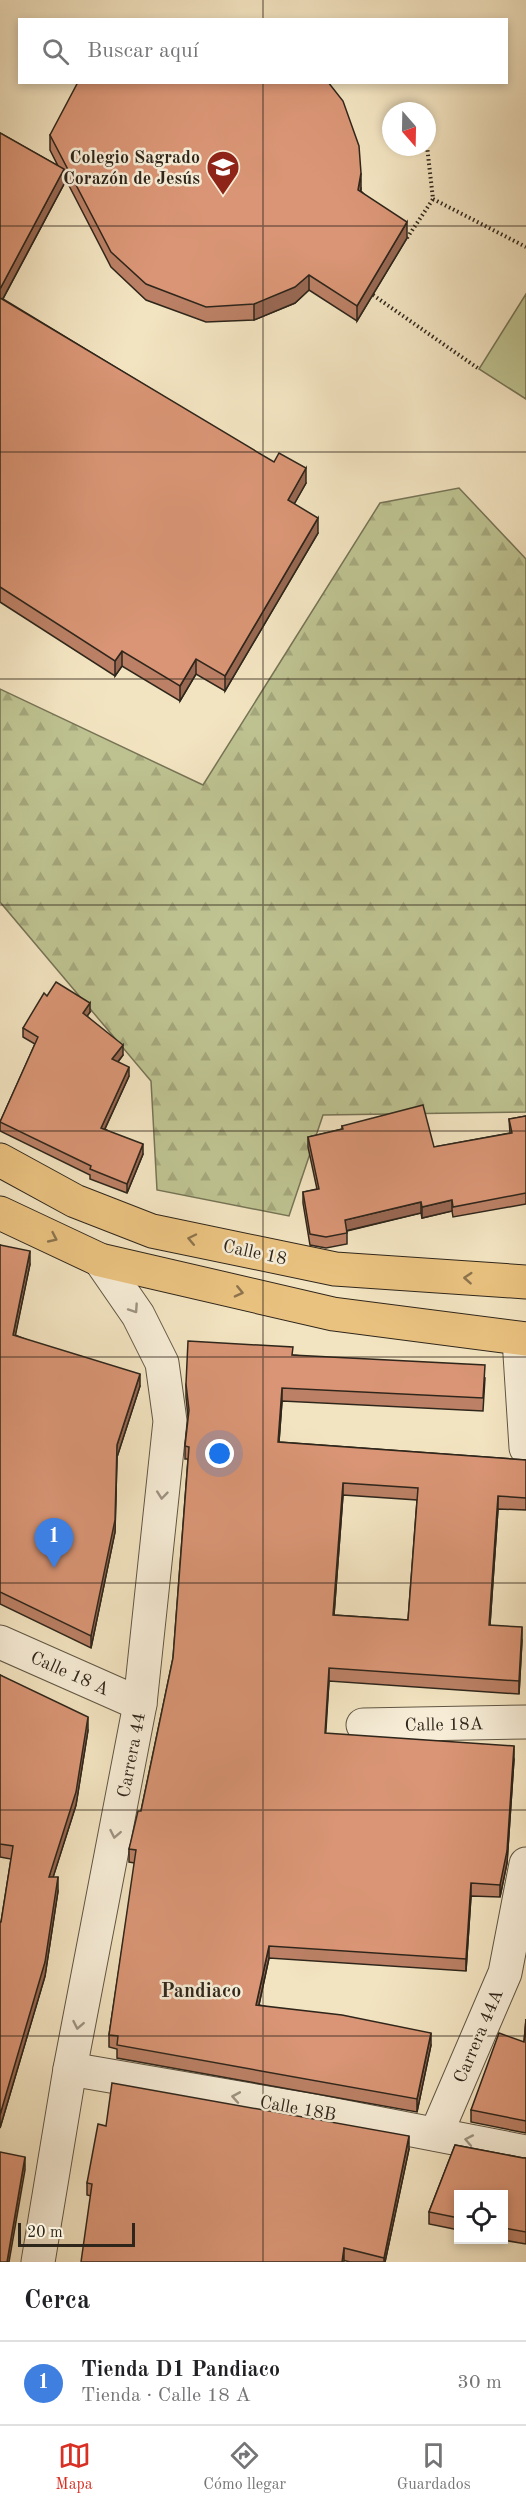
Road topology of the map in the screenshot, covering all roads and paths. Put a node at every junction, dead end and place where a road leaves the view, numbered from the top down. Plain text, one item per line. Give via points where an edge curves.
1 (428, 156) edge
2 (433, 199) junction
3 (407, 238) edge
4 (526, 247) edge
5 (373, 295) edge
6 (479, 369) dead end
7 (0, 1160) edge
8 (0, 1213) edge
9 (100, 1260) junction
10 (526, 1282) edge
11 (523, 1339) edge
12 (526, 1448) edge
13 (0, 1642) edge
14 (141, 1704) junction
15 (526, 1722) edge
16 (363, 1725) dead end
17 (526, 1864) edge
18 (70, 2069) junction
19 (436, 2134) junction
20 (526, 2152) edge
21 (38, 2262) edge

1 - 2 path
2 - 3 path
2 - 4 path
5 - 6 path
10 -> 7 main road, Calle 18 via 335,1269 152,1231 75,1201
8 -> 9 main road
9 -> 11 main road via 333,1314
9 -> 14 street, Carrera 44 via 138,1315 162,1363 170,1421
11 - 12 street
13 - 14 street, Calle 18 A
14 -> 18 street, Carrera 44
15 - 16 street, Calle 18A
17 - 19 street, Carrera 44A via 505,1973
19 -> 18 street, Calle 18B
18 - 21 street, Carrera 44
20 -> 19 street, Calle 18B

